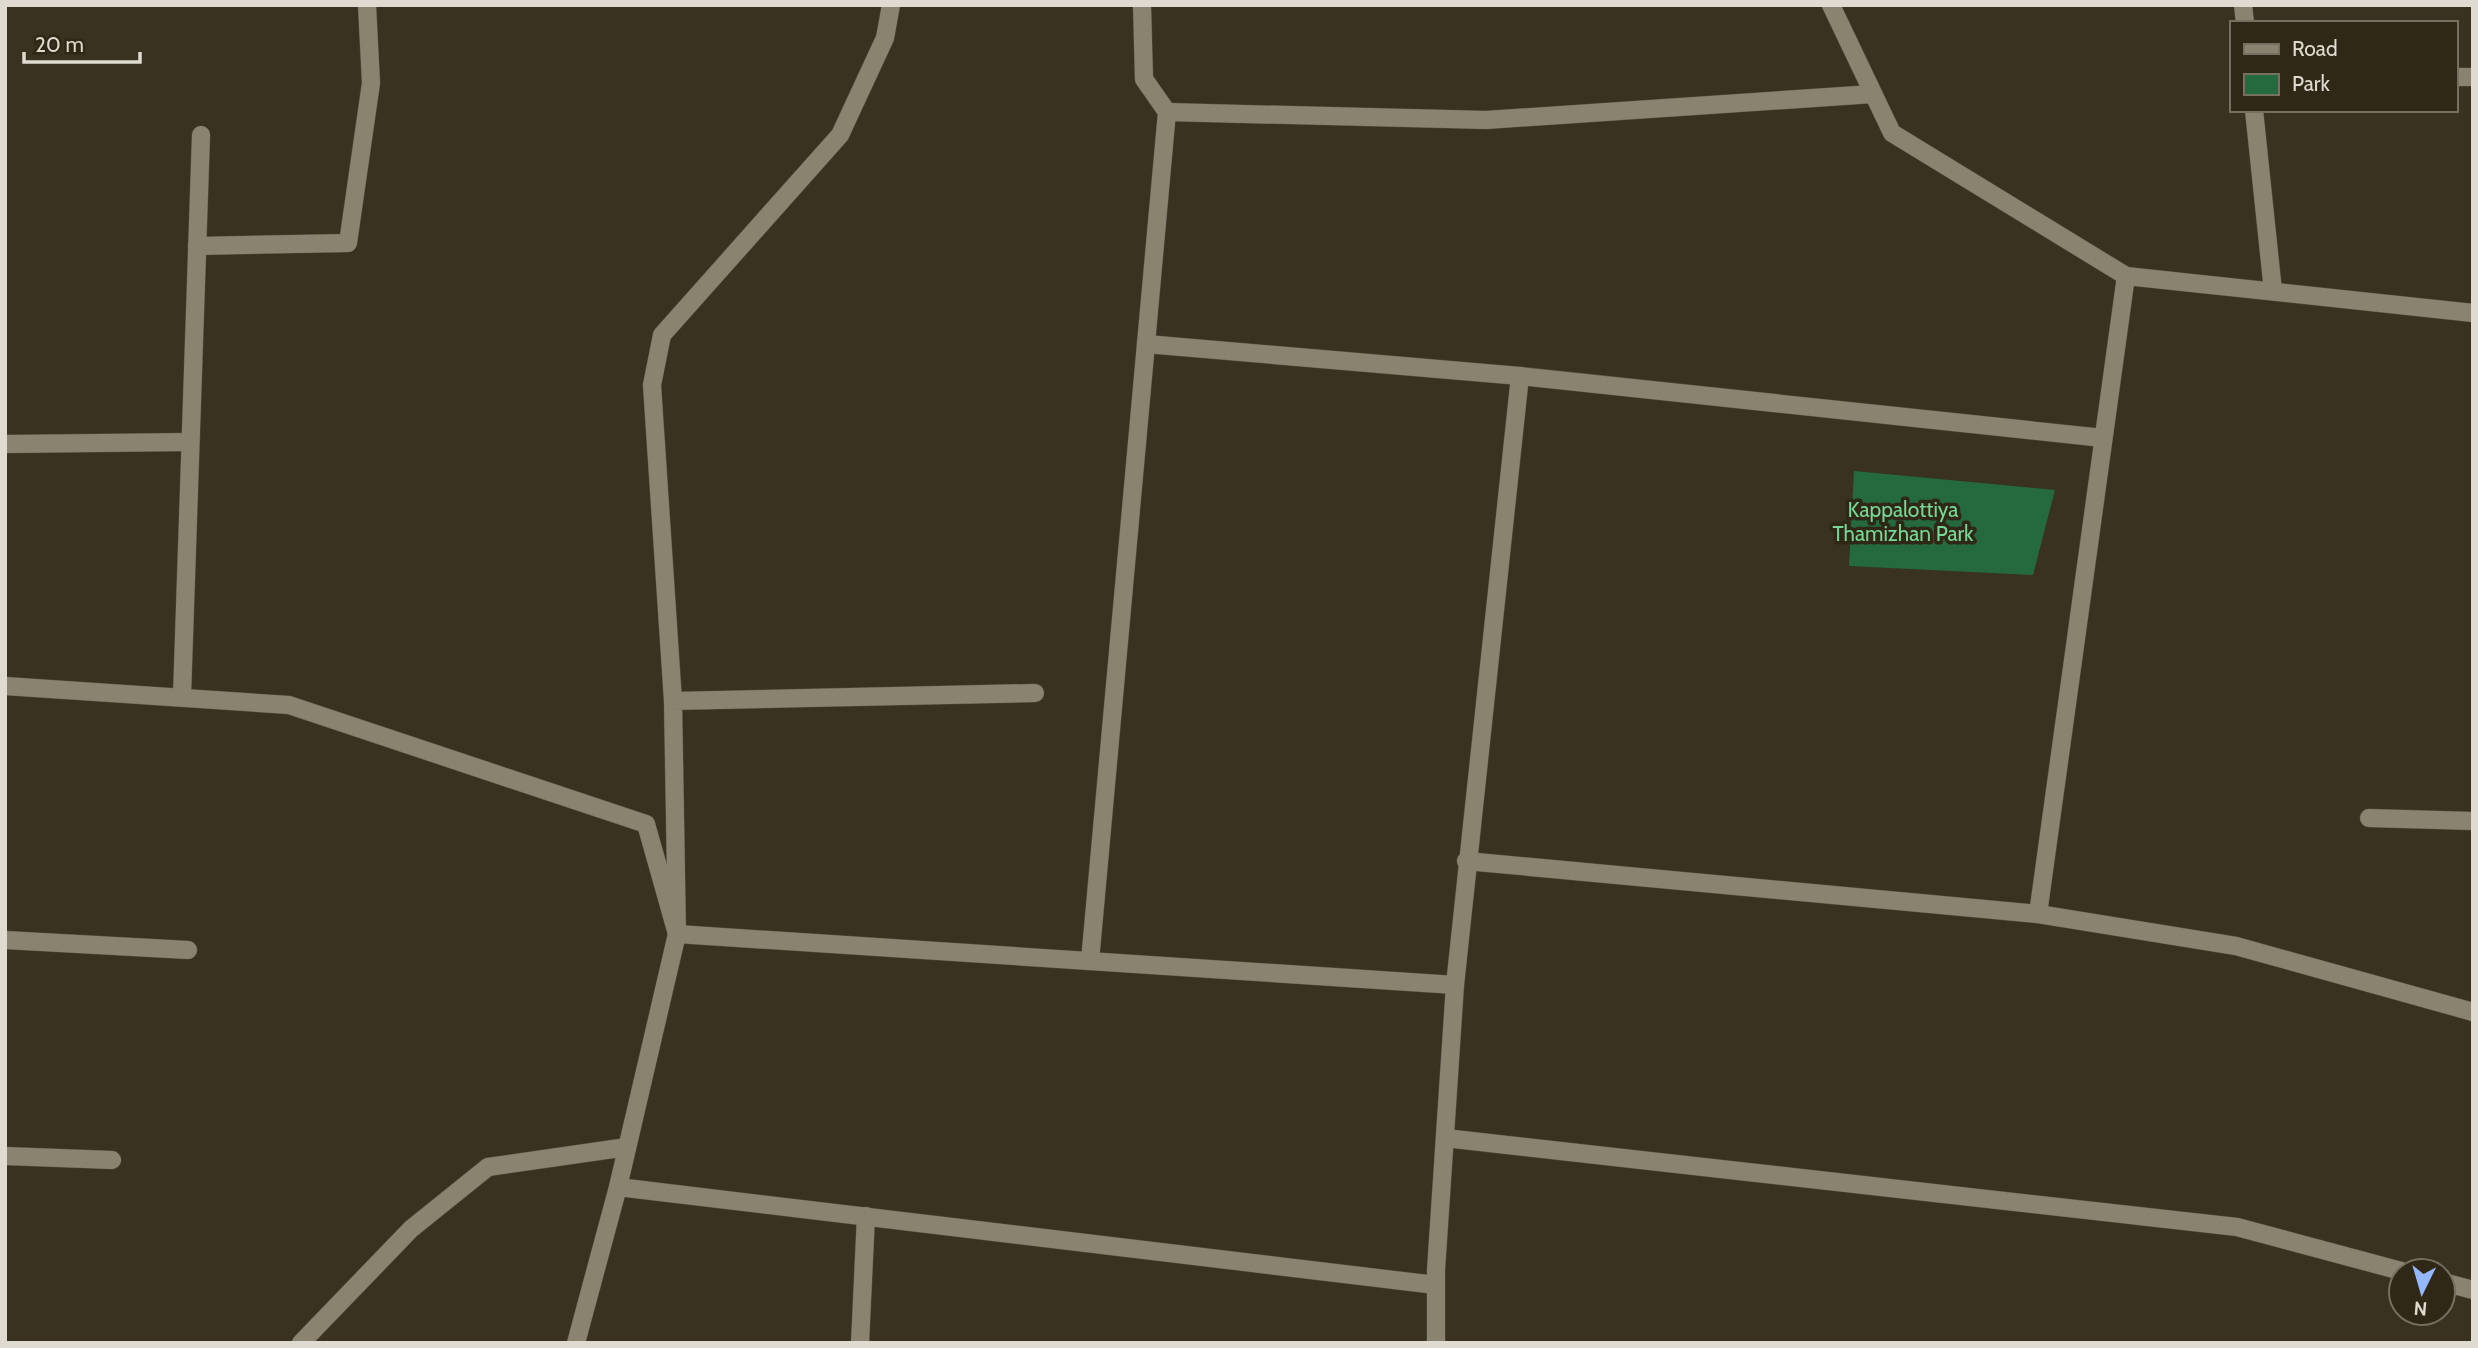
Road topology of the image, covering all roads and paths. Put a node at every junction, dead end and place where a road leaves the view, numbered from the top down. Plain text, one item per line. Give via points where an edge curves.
1 (367, 5) edge
2 (891, 5) edge
3 (1142, 5) edge
4 (1830, 5) edge
5 (1873, 94) junction
6 (1167, 112) junction
7 (2254, 112) edge
8 (201, 135) dead end
9 (197, 246) junction
10 (2126, 276) junction
11 (2273, 291) junction
12 (2473, 313) edge
13 (1146, 344) junction
14 (1520, 376) junction
15 (2103, 438) junction
16 (190, 442) junction
17 (5, 444) edge
18 (5, 686) edge
19 (1035, 693) dead end
20 (182, 696) junction
21 (673, 701) junction
22 (2369, 818) dead end
23 (2473, 821) edge
24 (1466, 861) junction
25 (2038, 914) junction
26 (677, 934) junction
27 (5, 940) edge
28 (188, 950) dead end
29 (1090, 961) junction
30 (1455, 985) junction
31 (2473, 1012) edge
32 (1445, 1138) junction
33 (627, 1147) junction
34 (5, 1156) edge
35 (112, 1160) dead end
36 (618, 1187) junction
37 (866, 1216) junction
38 (2387, 1267) edge
39 (1436, 1285) junction
40 (302, 1343) edge
41 (576, 1343) edge
42 (860, 1343) edge
43 (1436, 1343) edge

1 - 9 street via 371,83 348,243
2 - 21 street via 885,38 840,135 662,335 652,385
3 - 6 street via 1144,79
4 - 5 street
5 - 6 street via 1486,120
5 - 10 street via 1892,133
6 - 13 street
7 - 11 street
8 - 9 street
9 - 16 street
10 - 11 street
10 - 15 street
11 - 12 street
13 - 14 street
13 - 29 street
14 - 15 street
14 - 24 street
15 - 25 street
16 - 17 street
16 - 20 street
18 - 20 street
19 - 21 street
20 - 26 street via 289,705 646,824
21 - 26 street
22 - 23 street
24 - 25 street
24 - 30 street
25 - 31 street via 2236,946
26 - 29 street
26 - 33 street
27 - 28 street
29 - 30 street
30 - 32 street
32 - 38 street via 2237,1227
32 - 39 street
33 - 36 street
33 - 40 street via 488,1167 411,1229
34 - 35 street
36 - 37 street
36 - 41 street
37 - 39 street
37 - 42 street
39 - 43 street

